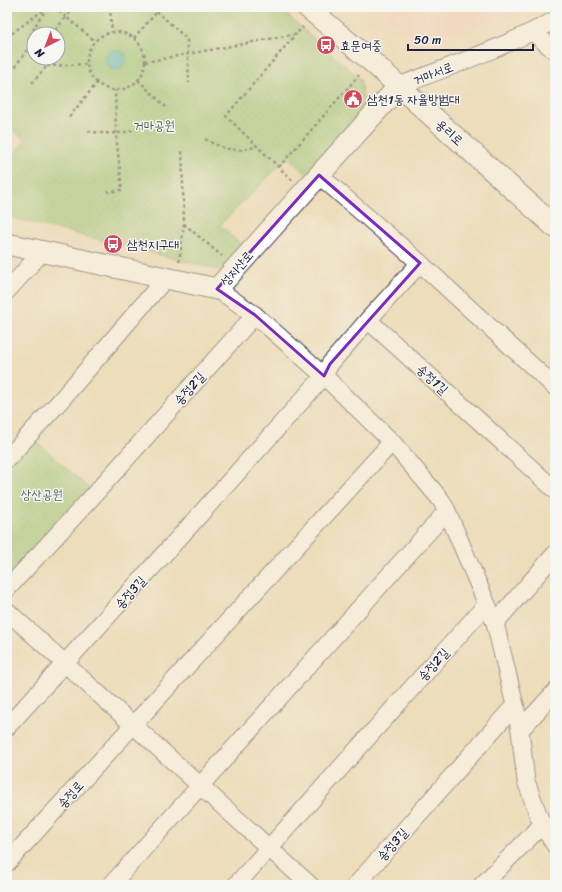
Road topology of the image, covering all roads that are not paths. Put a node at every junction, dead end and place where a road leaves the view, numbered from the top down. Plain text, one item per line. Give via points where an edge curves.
1 (311, 11) edge
2 (555, 20) edge
3 (533, 32) junction
4 (555, 51) edge
5 (399, 86) junction
6 (319, 175) junction
7 (555, 227) edge
8 (7, 244) edge
9 (42, 252) junction
10 (420, 263) junction
11 (171, 280) junction
12 (217, 289) junction
13 (7, 291) edge
14 (255, 315) junction
15 (368, 320) junction
16 (324, 376) junction
17 (555, 387) edge
18 (392, 442) junction
19 (7, 459) edge
20 (555, 490) edge
21 (447, 511) junction
22 (555, 554) edge
23 (7, 589) edge
24 (486, 605) junction
25 (7, 611) edge
26 (495, 623) junction
27 (65, 663) junction
28 (555, 692) edge
29 (515, 705) junction
30 (133, 725) junction
31 (7, 727) edge
32 (520, 730) junction
33 (200, 786) junction
34 (549, 826) edge
35 (555, 845) edge
36 (269, 848) junction
37 (7, 863) edge
38 (111, 885) edge
39 (236, 885) edge
40 (310, 885) edge
41 (356, 885) edge
42 (482, 885) edge

1 - 5 street, 용리로
2 - 3 street, 거마서로
3 - 4 street
3 - 5 street, 거마서로
5 - 6 street, 성지산로
5 - 7 street, 용리로
6 - 10 street
6 - 12 street, 성지산로
8 - 9 street, 성지산로
9 - 11 street, 성지산로
9 - 13 street
10 - 15 street
10 - 17 street
11 - 12 street, 성지산로
11 - 19 street
12 - 14 street
14 - 16 street
14 - 23 street, 송정2길
15 - 16 street via 330,364
15 - 20 street, 송정1길
16 - 18 street
16 - 27 street, 송정3길
18 - 21 street via 441,500
18 - 30 street
21 - 24 street
21 - 33 street
22 - 26 street
24 - 26 street
24 - 36 street, 송정2길
25 - 27 street
26 - 29 street
27 - 30 street
27 - 31 street
28 - 32 street
29 - 32 street
29 - 41 street, 송정3길
30 - 33 street
30 - 37 street, 송정로
32 - 34 street via 526,781
33 - 36 street
33 - 38 street
34 - 35 street
34 - 42 street
36 - 39 street
36 - 40 street

